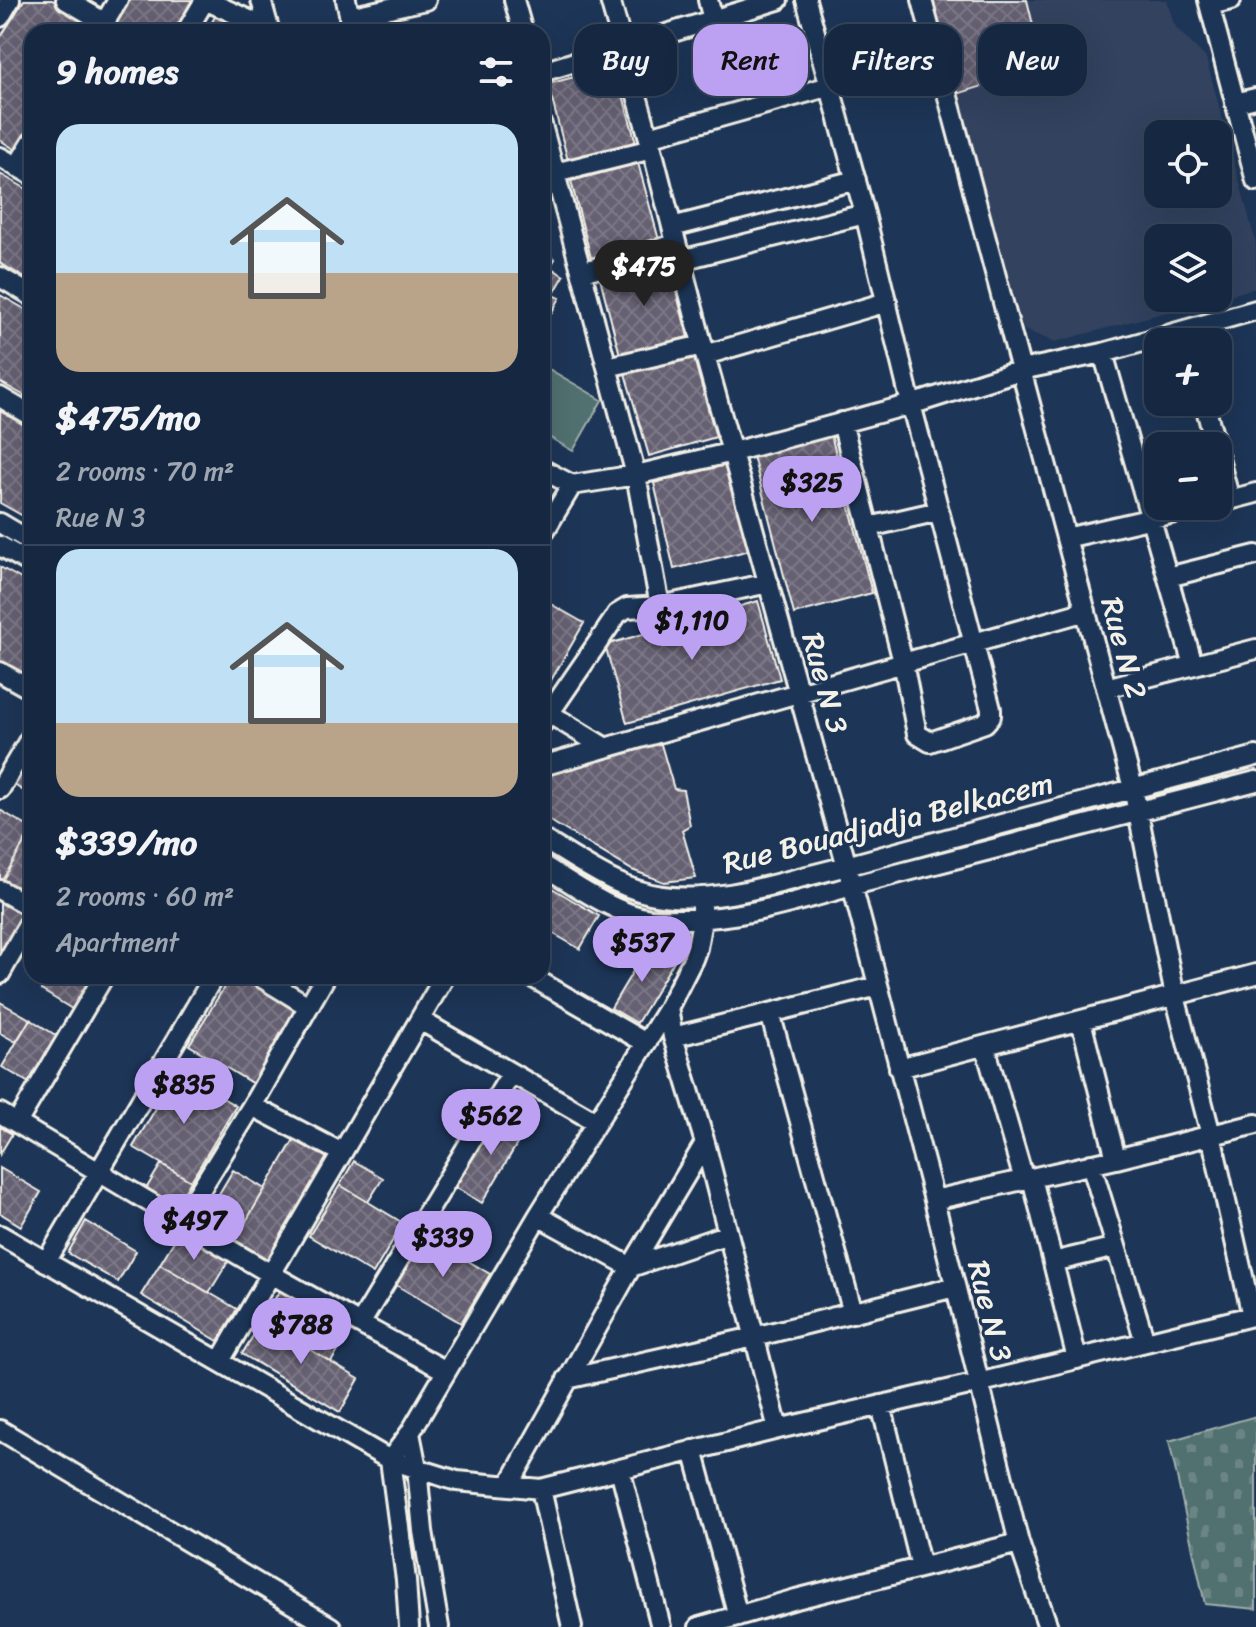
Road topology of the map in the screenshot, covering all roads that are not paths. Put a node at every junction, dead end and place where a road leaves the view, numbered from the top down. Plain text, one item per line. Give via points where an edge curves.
1 (66, 0) edge
2 (118, 0) edge
3 (205, 0) edge
4 (261, 0) edge
5 (426, 0) edge
6 (514, 0) edge
7 (610, 0) edge
8 (708, 0) edge
9 (778, 0) edge
10 (806, 0) edge
11 (922, 0) edge
12 (1231, 0) edge
13 (1209, 3) edge
14 (349, 16) edge
15 (713, 20) junction
16 (98, 24) edge
17 (104, 24) edge
18 (191, 24) edge
19 (255, 24) edge
20 (268, 24) edge
21 (521, 24) edge
22 (617, 24) edge
23 (677, 31) edge
24 (574, 62) edge
25 (824, 64) edge
26 (550, 70) edge
27 (824, 88) edge
28 (638, 96) edge
29 (833, 96) edge
30 (1256, 98) edge
31 (1235, 103) junction
32 (651, 143) junction
33 (550, 155) edge
34 (0, 157) edge
35 (24, 171) edge
36 (555, 173) junction
37 (856, 180) junction
38 (1256, 181) edge
39 (865, 214) junction
40 (677, 244) junction
41 (582, 272) junction
42 (0, 277) edge
43 (24, 291) edge
44 (887, 302) junction
45 (1256, 310) edge
46 (1208, 328) edge
47 (1144, 345) edge
48 (704, 350) junction
49 (1103, 353) junction
50 (607, 367) junction
51 (1021, 370) junction
52 (0, 397) edge
53 (911, 404) junction
54 (24, 410) edge
55 (842, 422) junction
56 (733, 452) junction
57 (550, 473) edge
58 (636, 475) junction
59 (572, 485) junction
60 (1144, 492) edge
61 (1256, 493) edge
62 (1232, 499) edge
63 (939, 511) junction
64 (1147, 520) edge
65 (1152, 520) edge
66 (550, 522) edge
67 (0, 523) edge
68 (869, 527) junction
69 (24, 533) edge
70 (1066, 538) junction
71 (0, 546) edge
72 (1256, 555) edge
73 (24, 560) edge
74 (1168, 577) junction
75 (769, 583) junction
76 (660, 606) junction
77 (1086, 611) junction
78 (974, 643) junction
79 (1256, 649) edge
80 (903, 662) junction
81 (1193, 665) junction
82 (0, 672) edge
83 (24, 686) edge
84 (1106, 688) junction
85 (798, 692) junction
86 (550, 708) edge
87 (550, 719) edge
88 (604, 747) junction
89 (24, 748) edge
90 (1256, 756) edge
91 (550, 764) edge
92 (1256, 781) edge
93 (1, 785) edge
94 (1133, 788) junction
95 (1139, 811) junction
96 (550, 844) edge
97 (847, 866) junction
98 (550, 870) edge
99 (852, 885) junction
100 (0, 890) edge
101 (702, 897) junction
102 (24, 904) edge
103 (702, 920) junction
104 (24, 932) edge
105 (0, 974) edge
106 (1256, 974) edge
107 (99, 984) edge
108 (209, 984) edge
109 (272, 984) edge
110 (321, 984) edge
111 (440, 984) edge
112 (544, 984) edge
113 (878, 986) junction
114 (1175, 996) junction
115 (308, 1006) junction
116 (668, 1008) junction
117 (770, 1013) junction
118 (420, 1020) junction
119 (1081, 1021) junction
120 (673, 1037) junction
121 (646, 1043) junction
122 (985, 1046) junction
123 (899, 1068) junction
124 (511, 1074) junction
125 (252, 1106) junction
126 (0, 1113) edge
127 (596, 1122) junction
128 (17, 1123) junction
129 (1256, 1124) edge
130 (1211, 1135) junction
131 (705, 1143) junction
132 (342, 1153) junction
133 (1116, 1159) junction
134 (1091, 1164) junction
135 (99, 1172) junction
136 (1028, 1179) junction
137 (934, 1200) junction
138 (538, 1216) junction
139 (181, 1221) junction
140 (728, 1234) junction
141 (0, 1235) edge
142 (1116, 1247) junction
143 (46, 1262) junction
144 (1053, 1262) junction
145 (631, 1267) junction
146 (271, 1274) junction
147 (955, 1287) junction
148 (853, 1313) junction
149 (1254, 1315) edge
150 (360, 1324) junction
151 (754, 1337) junction
152 (1145, 1342) junction
153 (1077, 1359) junction
154 (220, 1361) junction
155 (446, 1371) junction
156 (567, 1379) junction
157 (978, 1383) junction
158 (881, 1405) junction
159 (778, 1429) junction
160 (0, 1430) edge
161 (410, 1433) junction
162 (693, 1450) junction
163 (390, 1460) junction
164 (417, 1468) junction
165 (620, 1469) junction
166 (509, 1485) junction
167 (541, 1489) junction
168 (1019, 1543) junction
169 (921, 1567) junction
170 (738, 1616) junction
171 (1046, 1626) edge
172 (331, 1627) edge
173 (409, 1627) edge
174 (439, 1627) edge
175 (572, 1627) edge
176 (661, 1627) edge
177 (699, 1627) edge

1 - 16 street
2 - 17 street
3 - 18 street
3 - 19 street
4 - 20 street
5 - 14 street
6 - 21 street
7 - 22 street, Rue N 3
8 - 15 street
9 - 15 street
10 - 25 street
11 - 51 street, Rue N 2
12 - 13 street
13 - 31 street
15 - 23 street
24 - 26 street
27 - 32 street
28 - 32 street, Rue N 3
29 - 37 street
30 - 31 street
31 - 38 street
32 - 36 street
32 - 40 street, Rue N 3
33 - 36 street
34 - 35 street
36 - 41 street
37 - 39 street
37 - 40 street
39 - 40 street
39 - 44 street
40 - 41 street
40 - 48 street, Rue N 3
41 - 50 street
42 - 43 street
44 - 48 street
44 - 53 street
45 - 46 street
47 - 49 street
48 - 50 street
48 - 56 street, Rue N 3
49 - 51 street
49 - 60 street
50 - 58 street
51 - 53 street
51 - 70 street, Rue N 2
52 - 54 street
53 - 55 street
53 - 63 street
55 - 56 street
55 - 68 street
56 - 58 street
56 - 75 street, Rue N 3
57 - 59 street
58 - 59 street
58 - 76 street
59 - 66 street
61 - 62 street
63 - 68 street
63 - 78 street
64 - 70 street
65 - 74 street
67 - 69 street
68 - 80 street
70 - 77 street, Rue N 2
71 - 73 street
72 - 74 street
74 - 81 street
75 - 76 street
75 - 85 street, Rue N 3
76 - 86 street via 627,608 617,614
77 - 78 street
77 - 84 street, Rue N 2
78 - 80 street
78 - 80 street via 991,716 985,723 930,742 917,734
79 - 81 street
80 - 85 street
81 - 84 street
82 - 83 street
84 - 94 street, Rue N 2
85 - 88 street
85 - 97 street, Rue N 3
87 - 88 street
88 - 91 street
89 - 93 street
90 - 94 street, Rue Bouadjadja Belkacem
92 - 95 street, Rue Bouadjadja Belkacem
94 - 95 street, Rue N 2
94 - 97 street, Rue Bouadjadja Belkacem
95 - 99 street, Rue Bouadjadja Belkacem
95 - 114 street, Rue N 2
96 - 101 street, Rue Bouadjadja Belkacem via 635,889 658,896
97 - 99 street, Rue N 3
97 - 101 street, Rue Bouadjadja Belkacem
98 - 103 street, Rue Bouadjadja Belkacem via 628,912 650,919
99 - 103 street, Rue Bouadjadja Belkacem via 750,913
99 - 113 street, Rue N 3
100 - 102 street
101 - 103 street
103 - 116 street via 693,959
104 - 105 street
106 - 114 street
107 - 128 street
108 - 135 street
109 - 115 street
110 - 115 street
111 - 118 street
112 - 121 street
113 - 117 street
113 - 123 street, Rue N 3
114 - 119 street
114 - 130 street, Rue N 2
115 - 125 street
116 - 120 street
116 - 121 street
117 - 120 street
117 - 148 street
118 - 124 street
118 - 132 street
119 - 122 street
119 - 133 street
120 - 131 street
121 - 127 street
122 - 123 street
122 - 136 street
123 - 137 street, Rue N 3
124 - 127 street
124 - 150 street
125 - 132 street
125 - 139 street
126 - 128 street
127 - 138 street
128 - 135 street
129 - 130 street
130 - 133 street
130 - 149 street, Rue N 2
131 - 140 street
131 - 145 street
132 - 146 street
133 - 134 street
134 - 136 street
134 - 142 street
135 - 139 street
135 - 143 street
136 - 137 street
136 - 144 street
137 - 147 street, Rue N 3
138 - 145 street
138 - 155 street
139 - 146 street
140 - 145 street
140 - 151 street
141 - 143 street
142 - 144 street
142 - 152 street
143 - 154 street
144 - 153 street
145 - 156 street
146 - 150 street
146 - 154 street
147 - 148 street
147 - 157 street, Rue N 3
148 - 151 street
149 - 152 street
150 - 155 street
151 - 156 street
151 - 159 street
152 - 153 street
153 - 157 street
154 - 163 street
155 - 161 street
156 - 166 street
157 - 158 street
157 - 168 street, Rue N 3
158 - 159 street
158 - 169 street
159 - 162 street
160 - 172 street
161 - 163 street
161 - 164 street
162 - 165 street
162 - 170 street
163 - 164 street
163 - 173 street
164 - 166 street via 457,1481
164 - 174 street
165 - 167 street
165 - 176 street
166 - 167 street
167 - 175 street
168 - 169 street
168 - 171 street, Rue N 3
169 - 170 street
170 - 177 street

